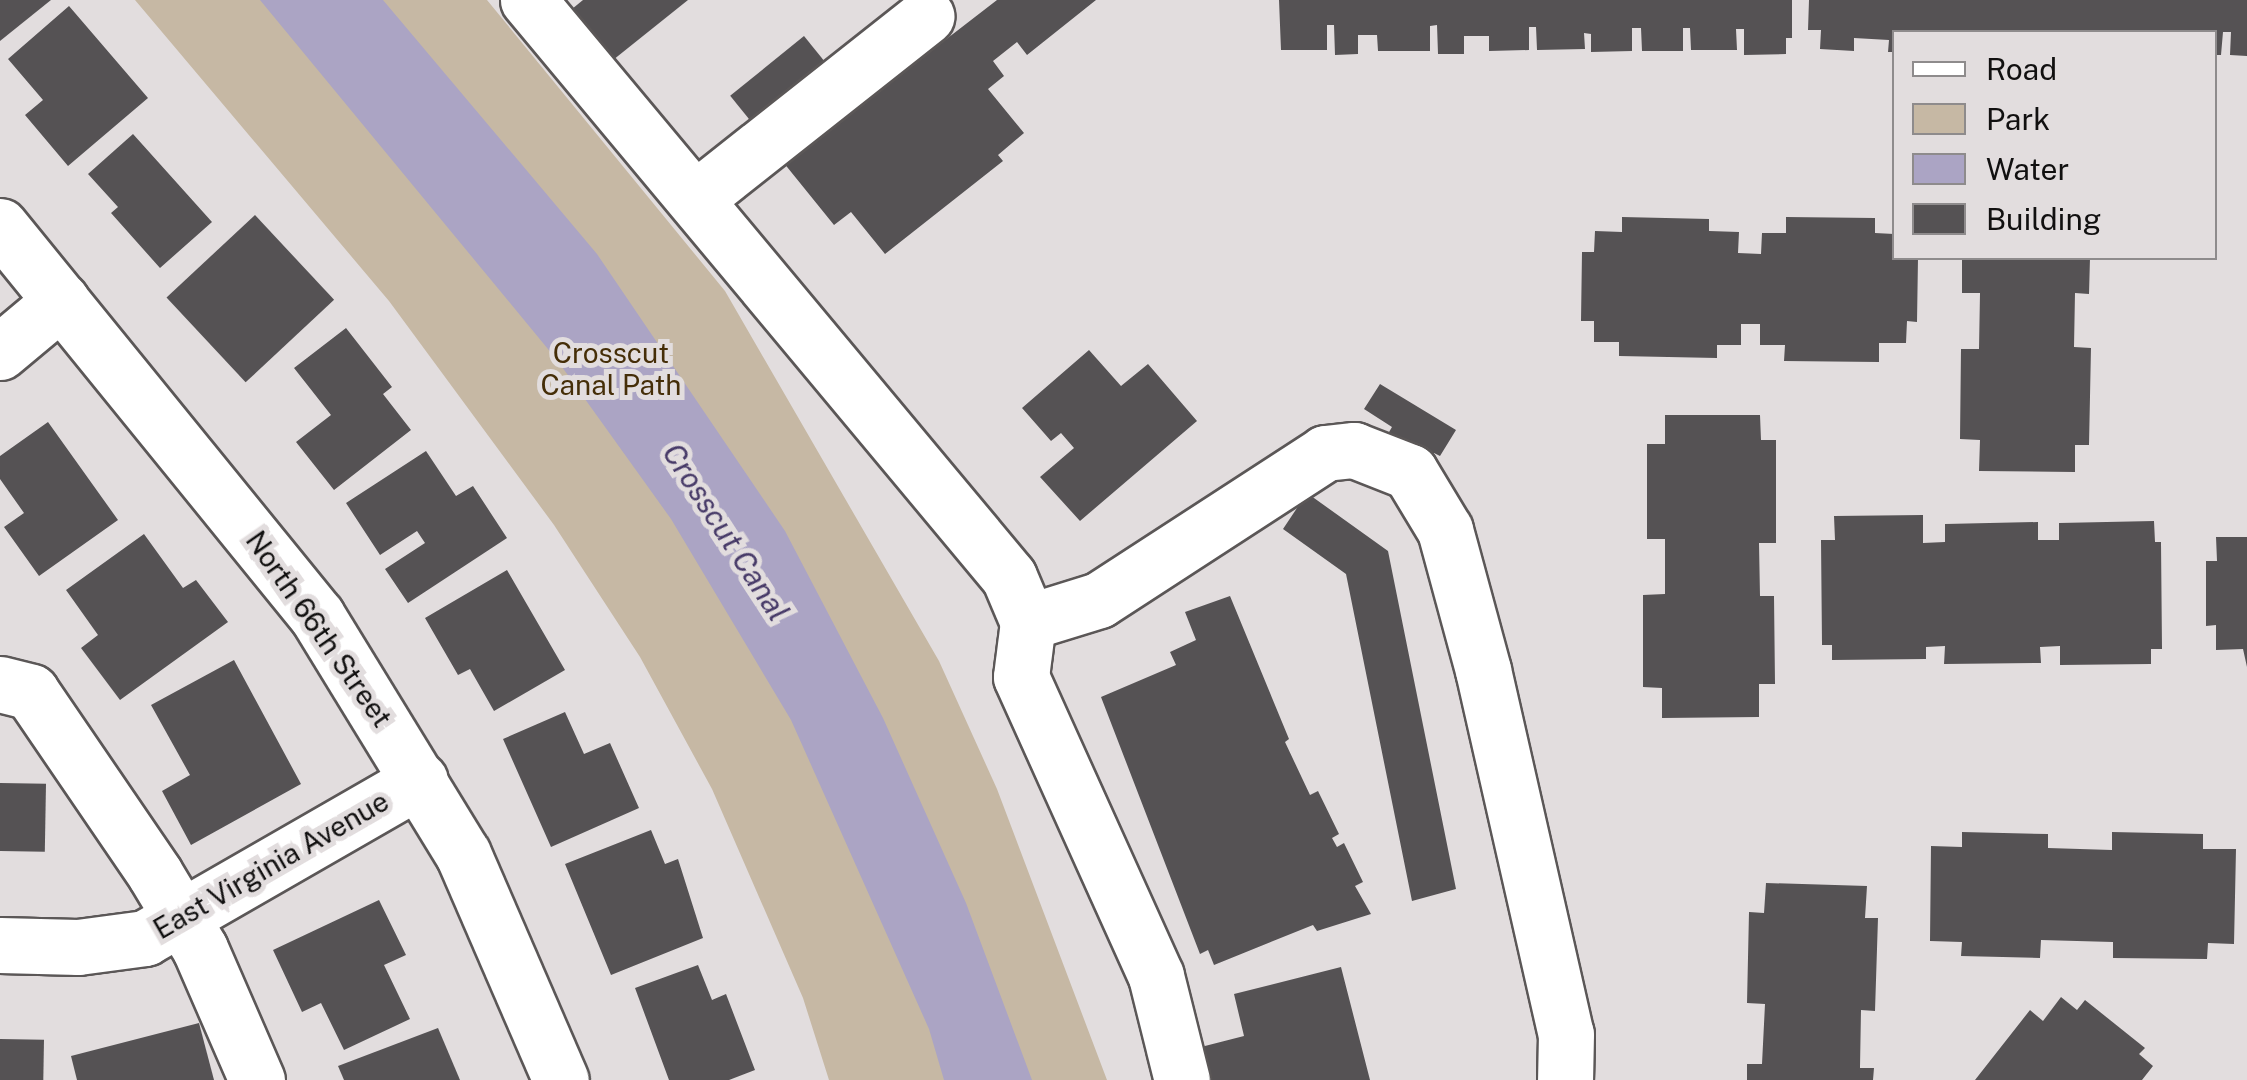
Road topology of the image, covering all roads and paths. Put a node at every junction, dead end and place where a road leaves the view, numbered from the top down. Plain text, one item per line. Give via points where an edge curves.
1 (528, 0) edge
2 (927, 16) dead end
3 (696, 199) junction
4 (0, 226) edge
5 (61, 302) junction
6 (0, 352) edge
7 (1028, 622) junction
8 (0, 684) edge
9 (420, 780) junction
10 (183, 919) junction
11 (0, 945) edge
12 (257, 1080) edge
13 (562, 1080) edge
14 (1182, 1080) edge
15 (1564, 1080) edge

1 - 3 street
2 - 3 street
3 - 7 street via 1009,577
4 - 5 street, North 66th Street
5 - 6 street
5 - 9 street, North 66th Street via 317,616
7 - 14 street via 1021,677 1156,976
7 - 15 street via 1100,600 1325,453 1354,450 1410,472 1445,530 1483,670 1566,1034
8 - 10 street via 31,692
9 - 10 street, East Virginia Avenue
9 - 13 street, North 66th Street via 462,854
10 - 11 street, East Virginia Avenue via 144,938 78,947
10 - 12 street

